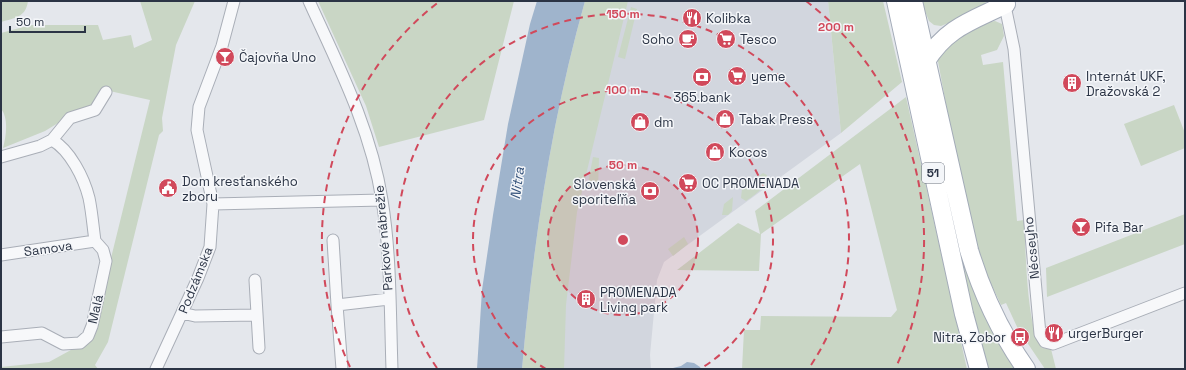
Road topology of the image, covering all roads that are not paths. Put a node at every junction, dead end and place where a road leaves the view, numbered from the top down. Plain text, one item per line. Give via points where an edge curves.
1 (234, 1) edge
2 (309, 1) edge
3 (896, 1) edge
4 (1007, 2) edge
5 (915, 8) edge
6 (951, 31) junction
7 (926, 61) junction
8 (106, 92) dead end
9 (52, 140) junction
10 (1, 157) edge
11 (382, 200) junction
12 (214, 204) junction
13 (333, 240) dead end
14 (95, 241) junction
15 (1, 255) edge
16 (255, 280) dead end
17 (1185, 293) edge
18 (389, 299) junction
19 (337, 305) junction
20 (182, 313) junction
21 (257, 315) junction
22 (1, 337) edge
23 (258, 348) dead end
24 (156, 369) edge
25 (342, 369) edge
26 (392, 369) edge
27 (979, 369) edge
28 (1026, 369) edge

1 - 12 street, Podzámska via 222,46 199,108 197,130
2 - 11 street, Parkové nábrežie via 353,98 364,129
3 - 27 main road, 51 via 964,314
4 - 6 main road
4 - 17 street, Nécseyho via 1040,334 1045,342 1052,344
5 - 6 main road via 932,27
5 - 7 main road, 51
6 - 7 main road via 934,47
7 - 28 main road, 51 via 961,223 978,279 999,327
8 - 9 street via 96,110 70,118
9 - 10 street
9 - 14 street via 58,143 70,158 83,181 89,197
11 - 12 street
11 - 18 street, Parkové nábrežie
12 - 20 street, Podzámska via 210,247
13 - 19 street
14 - 15 street, Samova
14 - 22 street, Malá via 103,250 106,261 88,336 80,343 63,344 42,333
16 - 21 street
18 - 19 street
18 - 26 street, Parkové nábrežie
19 - 25 street
20 - 21 street via 195,316
20 - 24 street, Podzámska
21 - 23 street

